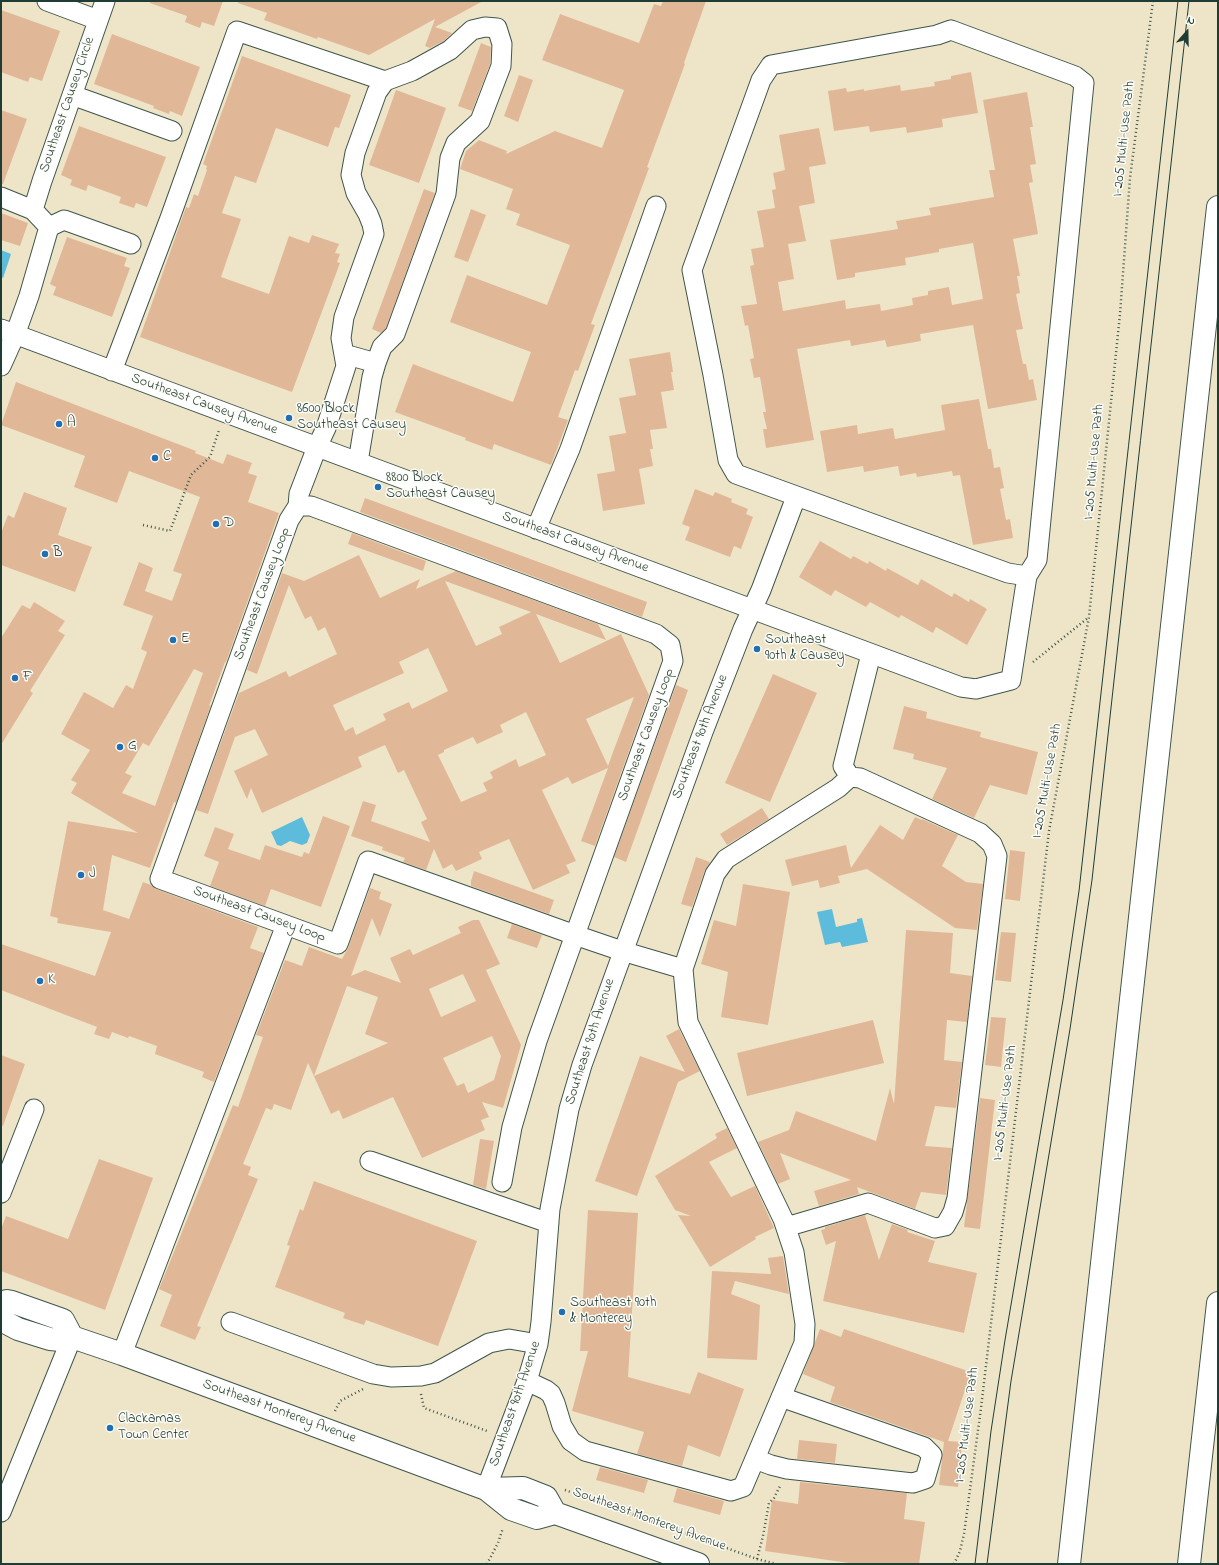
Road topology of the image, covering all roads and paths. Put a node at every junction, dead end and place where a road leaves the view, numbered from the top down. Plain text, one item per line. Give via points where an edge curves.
1 (47, 1) edge
2 (105, 1) edge
3 (1153, 1) edge
4 (98, 20) junction
5 (385, 81) junction
6 (72, 95) junction
7 (172, 131) dead end
8 (1, 198) edge
9 (656, 206) dead end
10 (1218, 206) edge
11 (33, 210) junction
12 (49, 227) junction
13 (131, 244) dead end
14 (8, 332) edge
15 (344, 354) junction
16 (376, 363) junction
17 (1, 366) edge
18 (112, 371) junction
19 (224, 413) junction
20 (317, 447) junction
21 (358, 462) junction
22 (796, 497) junction
23 (298, 506) junction
24 (143, 525) dead end
25 (536, 528) junction
26 (1027, 576) junction
27 (752, 609) junction
28 (1089, 617) junction
29 (871, 654) junction
30 (1011, 680) junction
31 (850, 777) junction
32 (286, 925) junction
33 (575, 935) junction
34 (622, 951) junction
35 (683, 969) junction
36 (34, 1109) dead end
37 (370, 1161) dead end
38 (502, 1182) dead end
39 (1, 1193) edge
40 (549, 1223) junction
41 (786, 1227) junction
42 (1, 1303) edge
43 (1218, 1303) edge
44 (1, 1320) edge
45 (231, 1322) dead end
46 (72, 1337) junction
47 (538, 1344) junction
48 (122, 1354) junction
49 (373, 1374) junction
50 (421, 1376) junction
51 (527, 1381) junction
52 (781, 1397) junction
53 (326, 1430) junction
54 (488, 1431) dead end
55 (755, 1459) junction
56 (787, 1469) junction
57 (560, 1488) dead end
58 (486, 1489) junction
59 (511, 1509) junction
60 (1, 1512) edge
61 (555, 1513) junction
62 (757, 1558) junction
63 (487, 1564) edge
64 (698, 1564) edge
65 (774, 1564) edge
66 (954, 1564) edge
67 (1069, 1564) edge
68 (1189, 1564) edge

1 - 4 street
2 - 4 street, Southeast Causey Circle
3 - 28 path, I-205 Multi-Use Path via 1134,144 1120,314
4 - 6 street, Southeast Causey Circle
5 - 15 street via 377,92 355,153 351,175 374,234 344,317 341,338
5 - 16 street via 412,71 450,50 472,30 497,28 502,44 501,66 480,121 456,143 450,158 446,194 395,334 382,347
5 - 18 street via 237,31
6 - 7 street
6 - 11 street, Southeast Causey Circle
8 - 11 street
9 - 25 street via 570,449
10 - 67 main road
11 - 12 street
12 - 13 street via 64,220
12 - 14 street via 29,296
14 - 17 street
14 - 18 street, Southeast Causey Avenue
15 - 16 street
15 - 20 street via 346,366 326,428
16 - 21 street
18 - 19 street, Southeast Causey Avenue
19 - 20 street, Southeast Causey Avenue
19 - 24 path via 210,457 191,475 170,531
20 - 21 street, Southeast Causey Avenue
20 - 23 street via 299,494
21 - 25 street, Southeast Causey Avenue
22 - 26 street via 1008,573
22 - 26 street via 736,474 728,460 692,270 761,80 771,65 937,35 951,30 1076,76 1084,83 1037,560
22 - 27 street, Southeast 90th Avenue
23 - 32 street, Southeast Causey Loop via 289,520 160,878
23 - 33 street, Southeast Causey Loop via 311,506 656,634 670,645 673,661
25 - 27 street, Southeast Causey Avenue
26 - 30 street
27 - 29 street, Southeast Causey Avenue
27 - 34 street, Southeast 90th Avenue via 703,732
28 - 30 path
28 - 66 path, I-205 Multi-Use Path via 1049,831 964,1534
29 - 30 street, Southeast Causey Avenue via 961,688 976,689
29 - 31 street via 843,766
31 - 35 street via 838,788 726,859 716,874
31 - 41 street via 860,778 980,833 992,844 997,856 958,1198 945,1226 935,1228 868,1203
32 - 33 street, Southeast Causey Loop via 338,944 368,861
32 - 48 street
33 - 34 street, Southeast Causey Loop
33 - 38 street, Southeast Causey Loop via 536,1041 512,1127
34 - 35 street, Southeast Causey Loop
34 - 40 street, Southeast 90th Avenue via 572,1095
35 - 41 street via 688,1022
36 - 39 street
37 - 40 street
40 - 47 street, Southeast 90th Avenue
41 - 52 street via 794,1252 805,1324 804,1343
42 - 46 main road via 12,1302 63,1320
43 - 68 main road
44 - 46 main road, Southeast Monterey Avenue via 18,1329 50,1339 62,1340
45 - 49 street
46 - 48 main road, Southeast Monterey Avenue
46 - 60 street
47 - 50 street via 509,1339 489,1343 435,1373
47 - 51 street, Southeast 90th Avenue
48 - 53 main road, Southeast Monterey Avenue
49 - 50 street
49 - 53 path via 362,1391 340,1401
50 - 54 path via 420,1390 424,1408
51 - 55 street via 550,1394 562,1426 571,1441 586,1451 731,1491 744,1487
51 - 58 street, Southeast 90th Avenue
52 - 55 street
52 - 56 street via 924,1447 932,1455 925,1479 913,1483
53 - 58 main road, Southeast Monterey Avenue
55 - 56 street
56 - 62 path via 774,1498 769,1503 764,1536
57 - 62 path, Southeast Monterey Avenue
58 - 59 main road, Southeast Monterey Avenue
58 - 61 main road, Southeast Monterey Avenue via 523,1488 546,1497
59 - 61 main road, Southeast Monterey Avenue via 537,1518
59 - 63 path
61 - 64 main road, Southeast Monterey Avenue
62 - 65 path, Southeast Monterey Avenue

